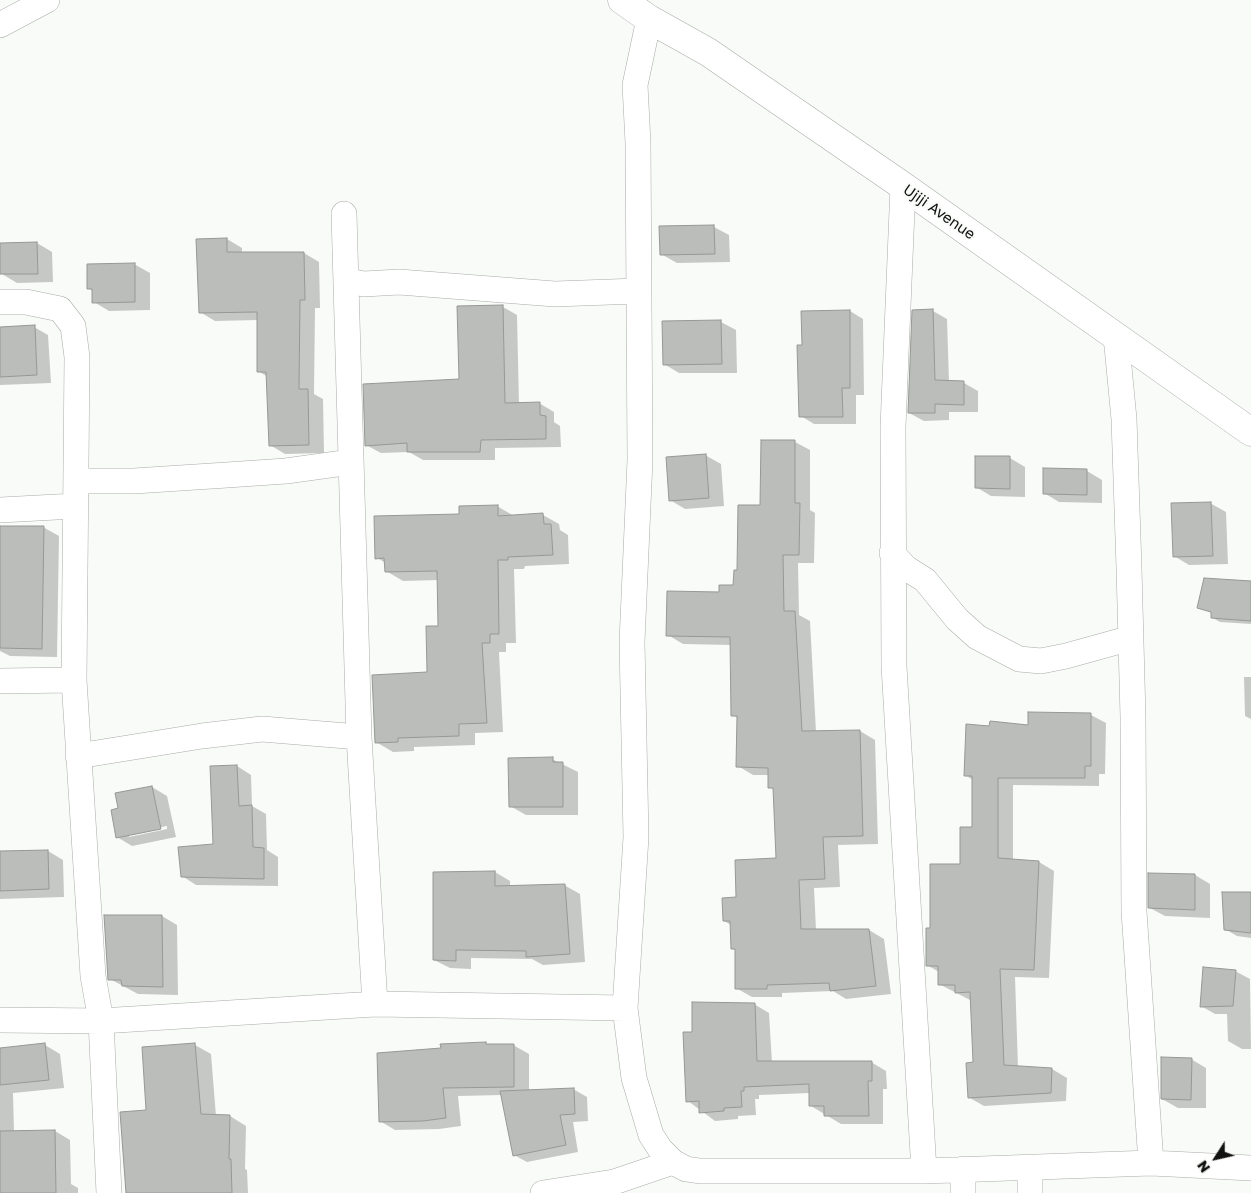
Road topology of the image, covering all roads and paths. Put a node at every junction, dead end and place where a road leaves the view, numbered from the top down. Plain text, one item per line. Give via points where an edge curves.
1 (48, 0) edge
2 (622, 0) edge
3 (649, 19) junction
4 (0, 25) edge
5 (903, 186) junction
6 (344, 214) dead end
7 (348, 282) junction
8 (638, 291) junction
9 (0, 302) edge
10 (1116, 336) junction
11 (1251, 432) edge
12 (351, 462) junction
13 (78, 481) junction
14 (75, 506) junction
15 (0, 510) edge
16 (892, 553) junction
17 (1131, 638) junction
18 (74, 680) junction
19 (0, 681) edge
20 (358, 737) junction
21 (78, 756) junction
22 (375, 1004) junction
23 (625, 1008) junction
24 (0, 1020) edge
25 (101, 1021) junction
26 (673, 1162) junction
27 (1151, 1163) junction
28 (1030, 1167) junction
29 (1251, 1168) edge
30 (924, 1171) junction
31 (963, 1181) edge
32 (109, 1193) edge
33 (542, 1193) edge
34 (1030, 1193) edge

1 - 4 street
2 - 3 main road, Ujiji Avenue
3 - 5 main road, Ujiji Avenue via 708,52
3 - 8 street via 635,85
5 - 10 main road, Ujiji Avenue
5 - 16 street via 893,427
6 - 7 street
7 - 8 street via 400,282 555,294
7 - 12 street
8 - 23 street via 640,460 632,642 636,837
9 - 13 street via 26,302 60,309 73,326 78,357
10 - 11 main road, Ujiji Avenue
10 - 17 street via 1124,420
12 - 13 street via 237,475
12 - 20 street
13 - 14 street
14 - 15 street
14 - 18 street
16 - 17 street via 924,580 977,637 1019,659 1041,661
16 - 30 street via 894,676
17 - 27 street via 1134,911
18 - 19 street
18 - 21 street
20 - 21 street via 262,729
20 - 22 street
21 - 25 street via 93,976
22 - 23 street
22 - 25 street
23 - 26 street via 634,1078 651,1135
24 - 25 street
25 - 32 street
26 - 30 street via 686,1170 700,1171
26 - 33 street via 614,1182
27 - 28 street
27 - 29 street
28 - 31 street
28 - 34 street
30 - 31 street

